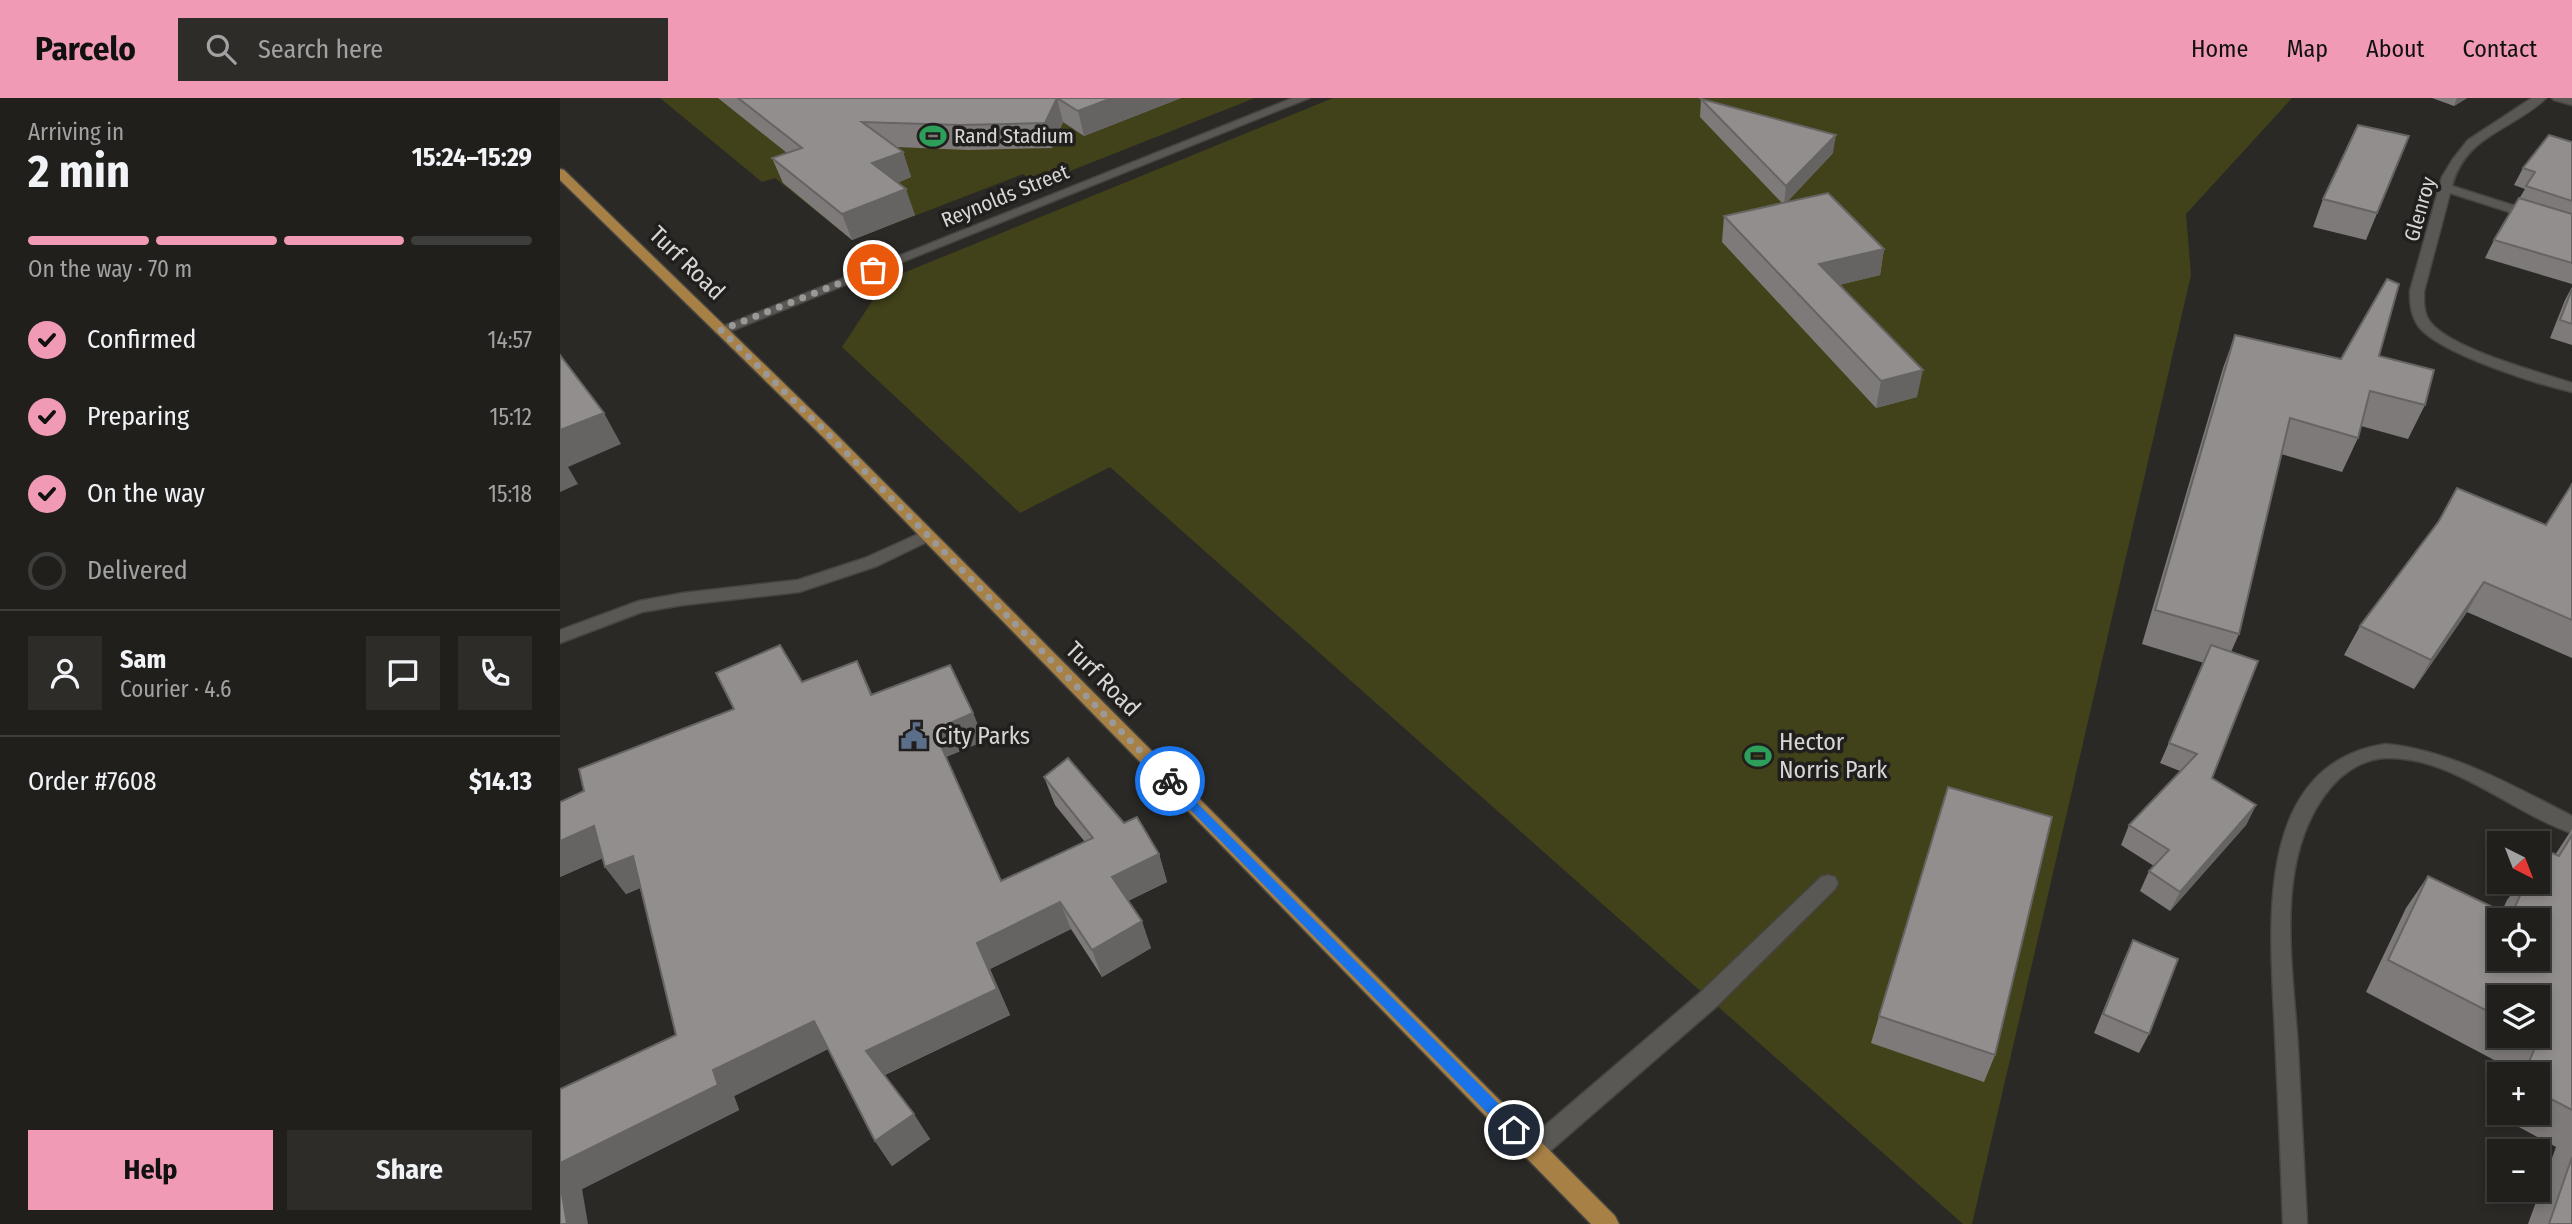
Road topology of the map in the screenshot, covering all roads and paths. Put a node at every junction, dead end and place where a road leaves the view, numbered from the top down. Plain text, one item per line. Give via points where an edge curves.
1 (1303, 98) edge
2 (2540, 98) edge
3 (2558, 98) edge
4 (2572, 102) edge
5 (560, 173) edge
6 (2445, 188) junction
7 (2572, 228) edge
8 (721, 330) junction
9 (2572, 388) edge
10 (927, 535) junction
11 (560, 637) edge
12 (2572, 825) edge
13 (1828, 883) dead end
14 (1534, 1150) junction
15 (1607, 1224) edge
16 (2295, 1224) edge

1 - 8 street, Reynolds Street
2 - 6 street, Glenroy via 2472,142
3 - 4 street
5 - 8 main road, Turf Road
6 - 7 street
6 - 9 street, Glenroy via 2417,291 2416,306 2426,327 2465,349
8 - 10 main road, Turf Road
10 - 11 street via 871,562 810,583 639,607
10 - 14 main road, Turf Road
12 - 16 street via 2420,756 2384,751 2364,754 2328,775 2294,836 2285,868 2281,920
13 - 14 street via 1709,999
14 - 15 main road, Turf Road

